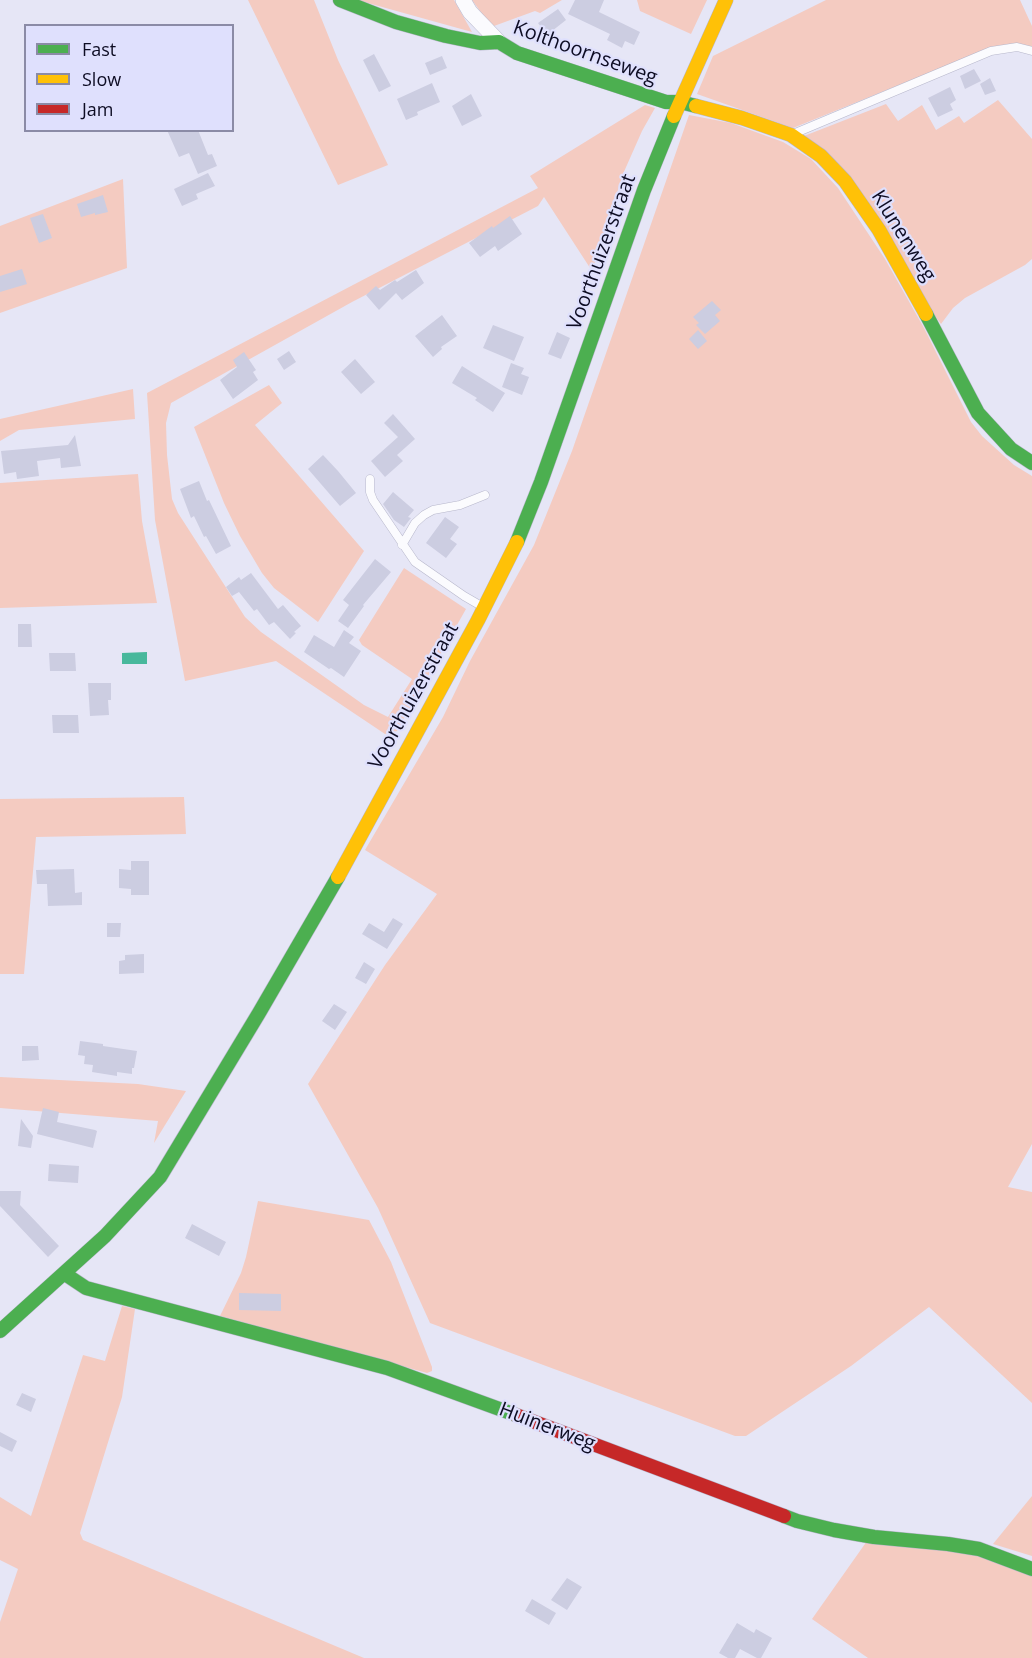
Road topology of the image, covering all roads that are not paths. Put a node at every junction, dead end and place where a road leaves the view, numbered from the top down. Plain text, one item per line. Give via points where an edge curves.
1 (340, 0) edge
2 (463, 0) edge
3 (726, 0) edge
4 (500, 42) junction
5 (1032, 51) edge
6 (680, 102) junction
7 (791, 135) junction
8 (1032, 463) edge
9 (370, 479) dead end
10 (485, 495) dead end
11 (402, 545) junction
12 (484, 608) junction
13 (54, 1277) junction
14 (0, 1330) edge
15 (1032, 1569) edge

1 - 4 street, Kolthoornseweg via 446,36 480,43
2 - 4 street
3 - 6 street, Voorthuizerstraat
4 - 6 street, Kolthoornseweg via 588,77 666,102
5 - 7 lane via 1017,47 991,51
6 - 7 street, Klunenweg
6 - 12 street, Voorthuizerstraat via 644,190 541,482 513,552
7 - 8 street, Klunenweg via 821,156 845,182 879,230 978,413 1011,449
9 - 11 lane via 373,500
10 - 11 lane via 424,515
11 - 12 lane via 415,562
12 - 13 street, Voorthuizerstraat via 329,892 160,1177 105,1236
13 - 14 street, Voorthuizerstraat
13 - 15 street, Huinerweg via 387,1368 797,1521 874,1537 979,1549

